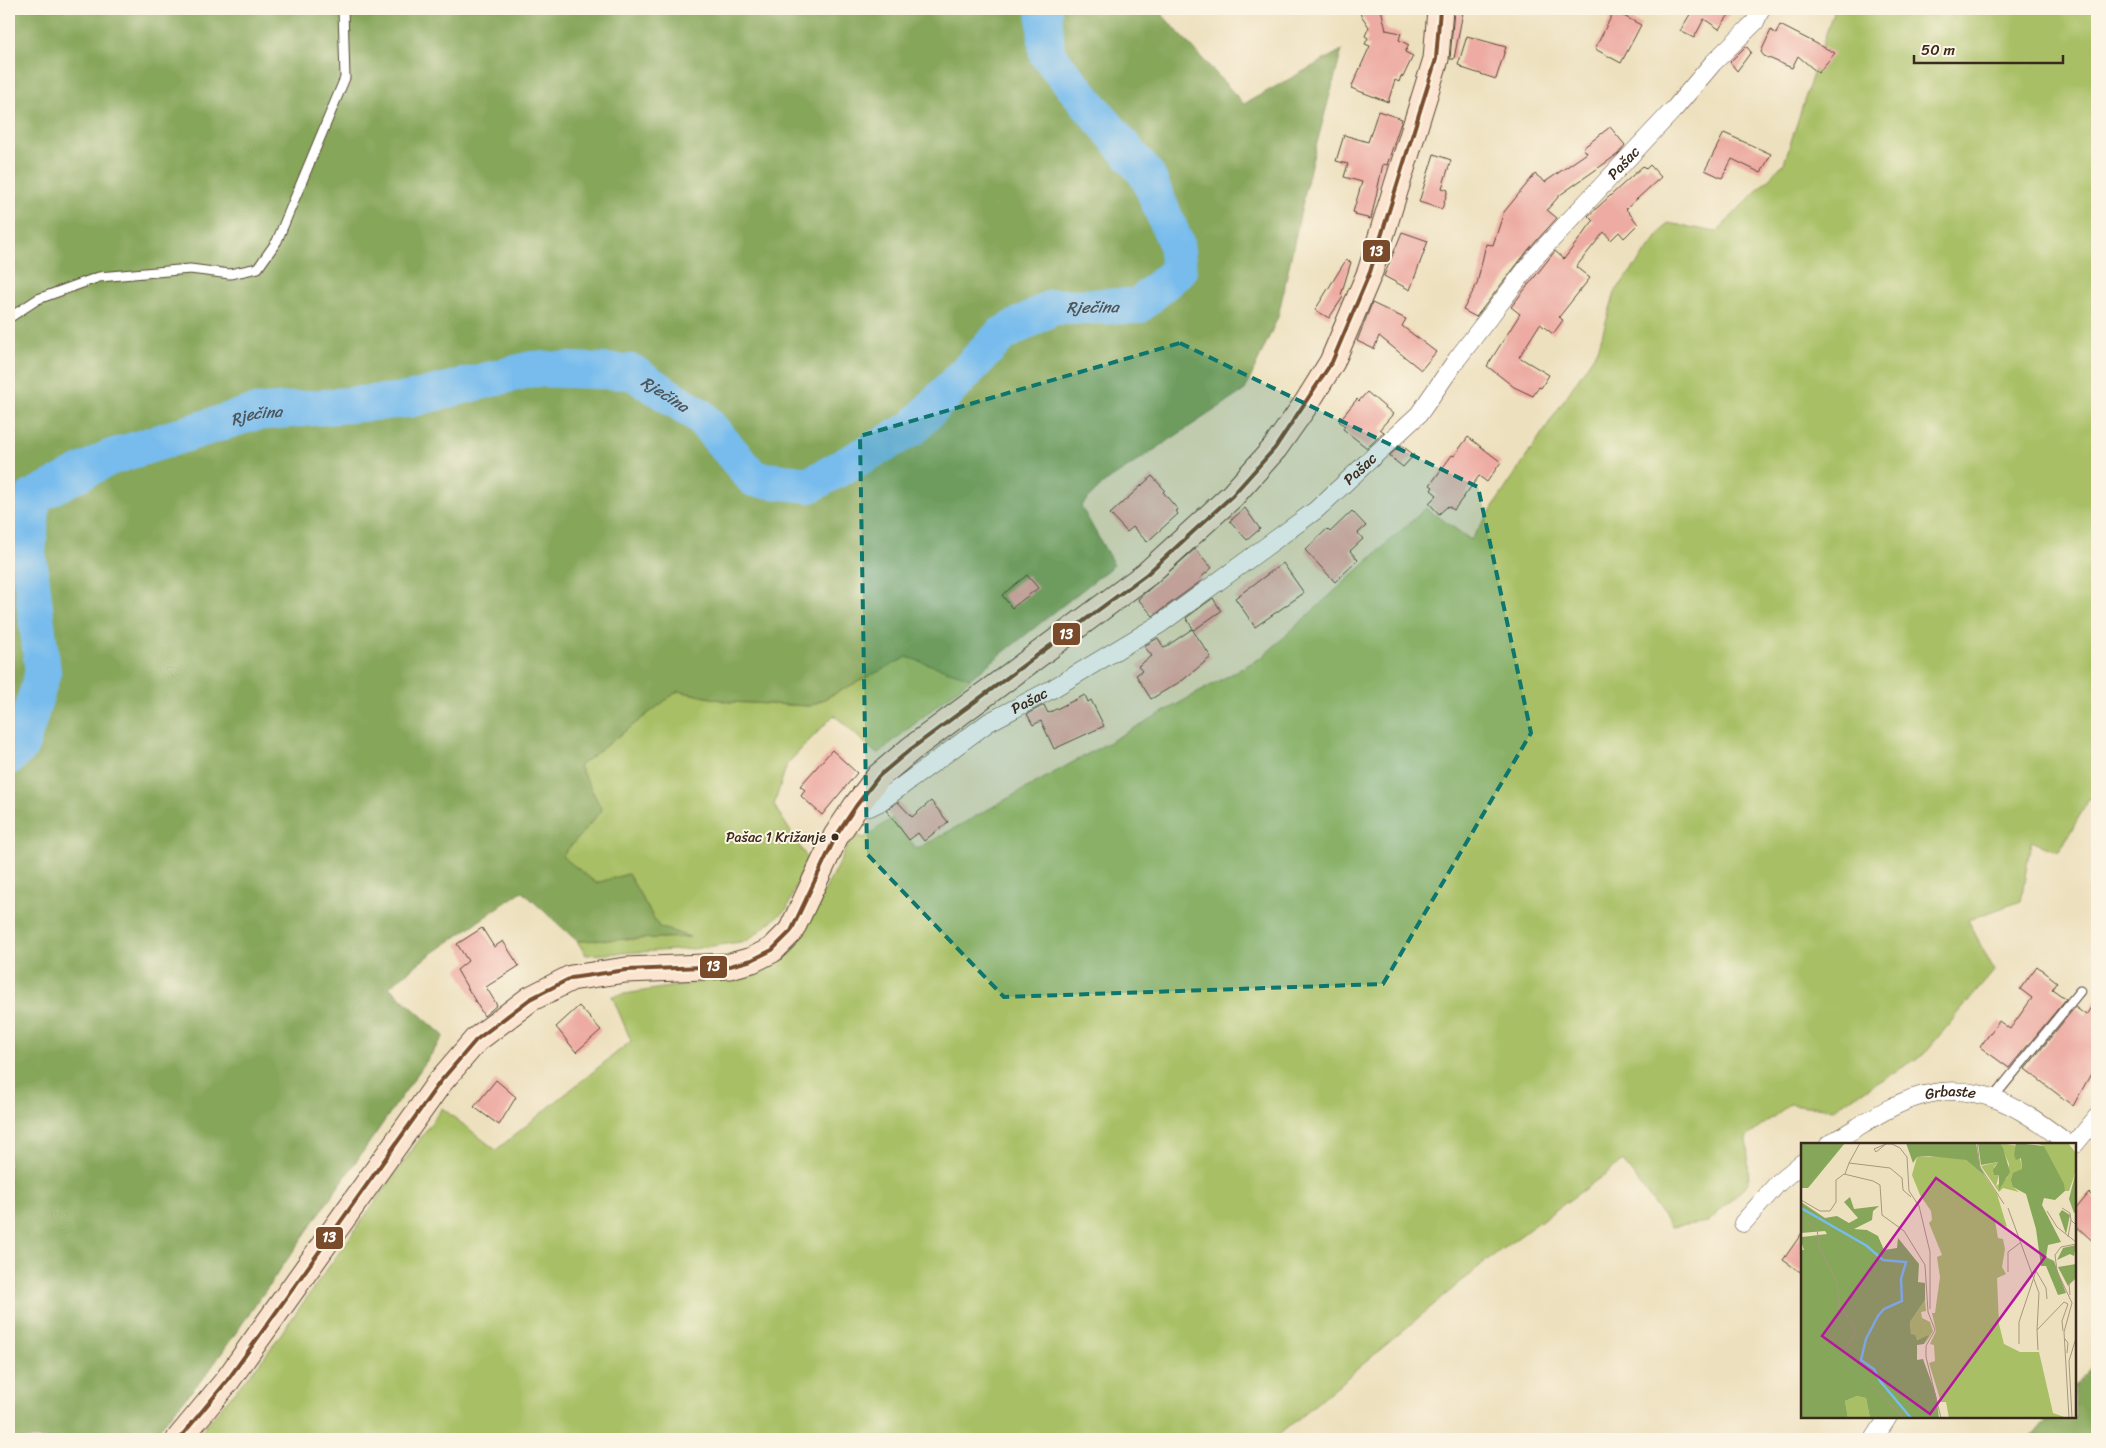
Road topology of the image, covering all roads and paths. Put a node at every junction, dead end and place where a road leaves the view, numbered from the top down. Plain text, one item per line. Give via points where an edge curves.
1 (343, 9) edge
2 (1440, 9) edge
3 (1761, 9) edge
4 (9, 318) edge
5 (856, 806) junction
6 (2080, 991) dead end
7 (1993, 1098) junction
8 (2097, 1117) edge
9 (1831, 1143) edge
10 (2067, 1143) edge
11 (2076, 1143) edge
12 (1801, 1164) edge
13 (1743, 1223) dead end
14 (1887, 1418) edge
15 (179, 1439) edge
16 (1874, 1439) edge

1 - 4 lane via 345,78 277,241 258,268 230,274 190,268 99,277 38,299
2 - 5 main road via 1436,59 1370,272 1332,362 1275,448 1232,496 1147,574 911,749 879,776
3 - 5 street, Pašac via 1754,22 1537,254 1418,414 1316,510 1160,624 1052,689 989,722 874,806
5 - 15 main road via 836,836 791,931 772,950 730,966 626,970 570,978 530,999 476,1040 440,1082 227,1381
6 - 7 lane
7 - 9 street, Grbaste via 1940,1091 1918,1096
7 - 10 street, Grbaste via 2004,1100 2039,1121
8 - 11 street
12 - 13 street
14 - 16 street

